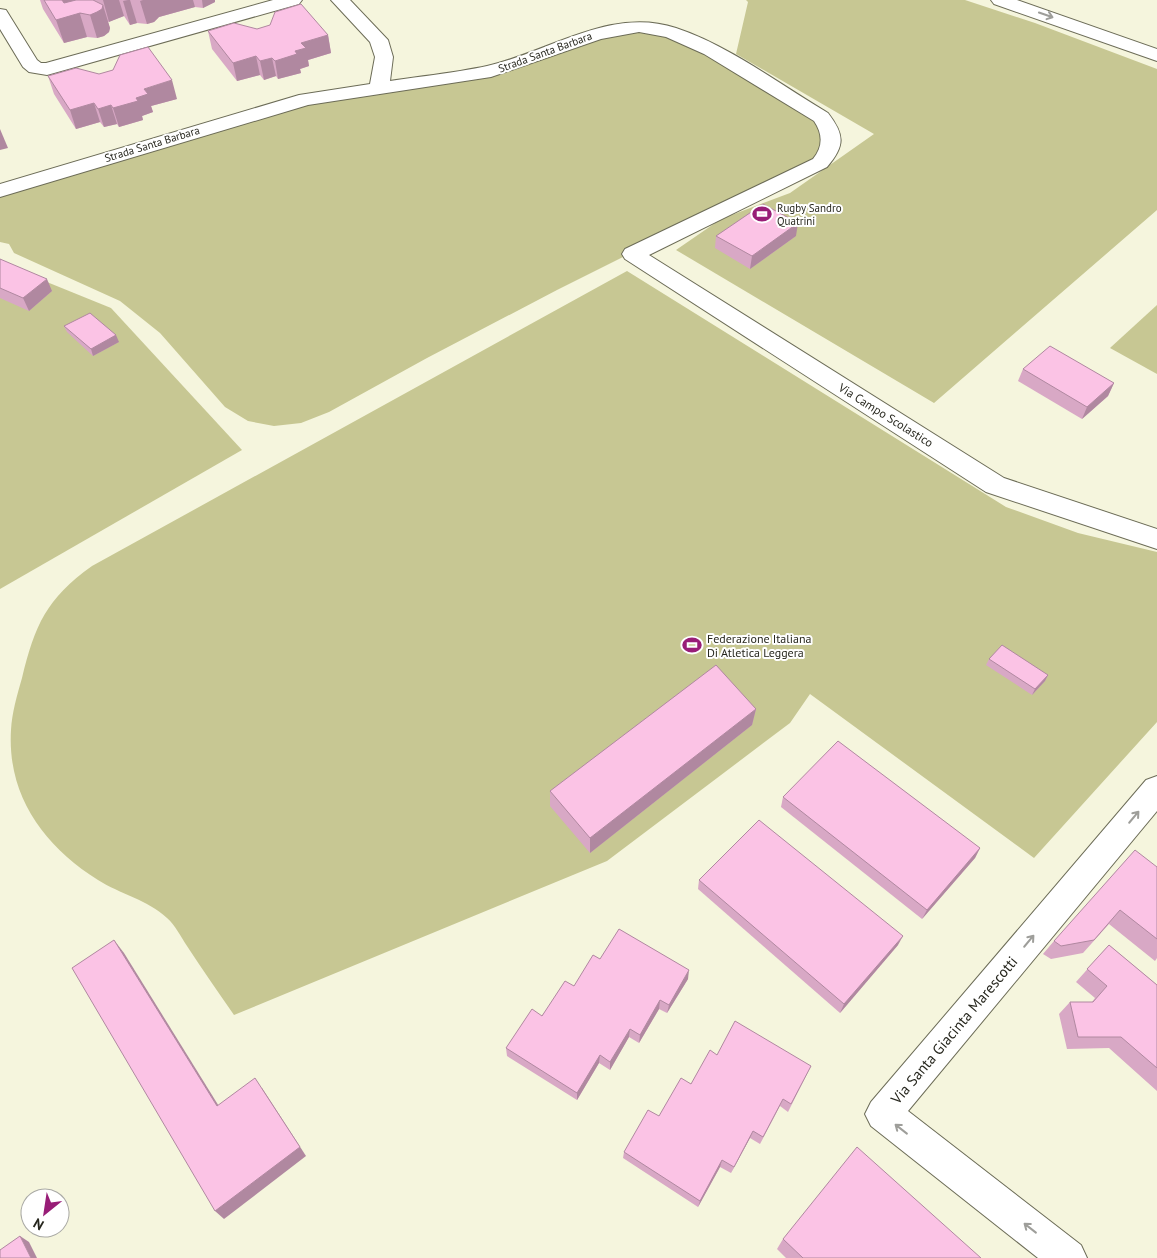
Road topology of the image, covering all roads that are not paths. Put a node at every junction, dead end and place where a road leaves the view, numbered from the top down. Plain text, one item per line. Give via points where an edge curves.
1 (293, 0) edge
2 (340, 0) edge
3 (1000, 0) edge
4 (1044, 0) edge
5 (0, 14) edge
6 (1157, 38) edge
7 (1157, 55) edge
8 (379, 89) junction
9 (0, 191) edge
10 (632, 254) joint
11 (1157, 539) edge
12 (1157, 790) edge
13 (1068, 1258) edge

1 - 5 main road via 47,69 30,64
2 - 8 main road via 379,40 384,57
3 -> 7 main road
4 - 6 main road
8 - 9 main road, Strada Santa Barbara via 306,99
8 - 10 main road, Strada Santa Barbara via 491,71 597,34 639,27 670,32 711,50 827,124 832,147 820,163
10 - 11 main road, Via Campo Scolastico via 995,485
13 -> 12 main road, Via Santa Giacinta Marescotti via 883,1114

